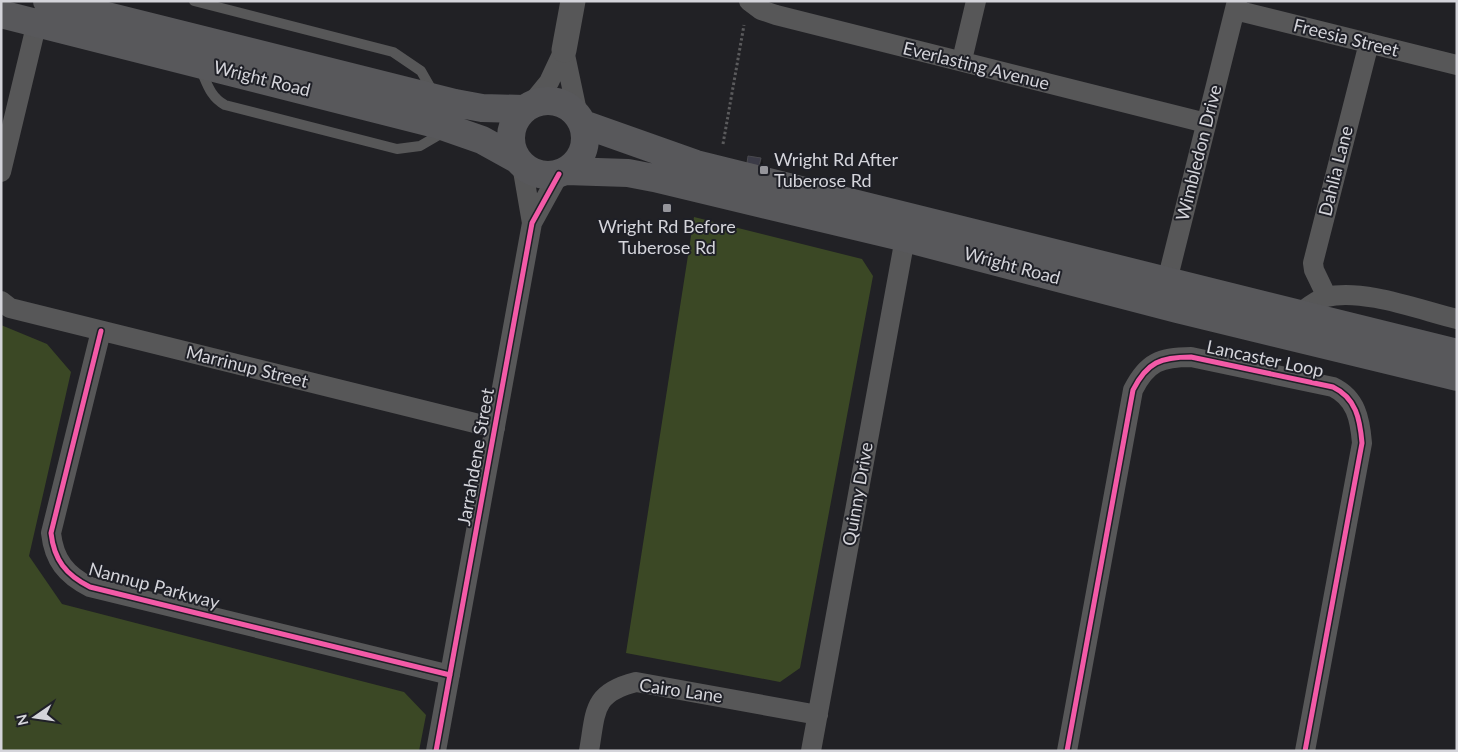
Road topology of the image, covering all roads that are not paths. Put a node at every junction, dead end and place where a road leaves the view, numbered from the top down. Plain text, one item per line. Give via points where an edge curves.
1 (194, 1) edge
2 (573, 1) edge
3 (749, 1) edge
4 (976, 1) edge
5 (1236, 6) edge
6 (42, 8) edge
7 (1, 14) edge
8 (1369, 43) junction
9 (564, 50) junction
10 (962, 60) junction
11 (1457, 65) edge
12 (436, 98) junction
13 (527, 107) junction
14 (581, 120) junction
15 (1206, 123) junction
16 (520, 162) junction
17 (1, 172) edge
18 (562, 172) junction
19 (532, 223) junction
20 (905, 238) junction
21 (1164, 293) junction
22 (1327, 297) junction
23 (1, 301) edge
24 (1300, 313) junction
25 (1457, 319) edge
26 (101, 331) junction
27 (1457, 353) edge
28 (1457, 377) edge
29 (495, 428) junction
30 (450, 676) junction
31 (818, 714) junction
32 (436, 751) edge
33 (588, 751) edge
34 (811, 751) edge
35 (1067, 751) edge
36 (1305, 751) edge

1 - 12 lane via 393,52 422,71
2 - 9 street
3 - 10 street, Everlasting Avenue via 760,10 776,16
4 - 10 street
5 - 8 street, Freesia Street
5 - 15 street, Wimbledon Drive
6 - 7 main road, Wright Road
6 - 12 main road, Wright Road
6 - 16 main road, Wright Road via 198,63 450,128 482,140
6 - 17 street
8 - 11 street, Freesia Street
8 - 22 street, Dahlia Lane via 1313,263
9 - 13 street via 549,82
9 - 14 street
10 - 15 street, Everlasting Avenue
12 - 13 main road, Wright Road via 482,108
13 - 14 main road via 548,100 557,101 572,109
13 - 16 main road via 517,117 511,133 513,150
14 - 18 main road via 585,145 575,164
14 - 21 main road, Wright Road via 696,164
15 - 21 street, Wimbledon Drive
16 - 18 main road via 539,174
16 - 19 street, Jarrahdene Street
18 - 19 street, Jarrahdene Street
18 - 20 main road, Wright Road via 628,173 654,178
19 - 29 street, Jarrahdene Street
20 - 21 main road, Wright Road
20 - 31 street, Quinny Drive
21 - 24 main road, Wright Road
21 - 28 main road, Wright Road
22 - 24 street
22 - 25 street via 1370,298
23 - 26 street, Marrinup Street via 10,308
24 - 27 main road, Wright Road
26 - 29 street, Marrinup Street
26 - 30 street, Nannup Parkway via 51,533 53,549 66,572 90,587
29 - 30 street, Jarrahdene Street
30 - 32 street, Jarrahdene Street
31 - 33 street, Cairo Lane via 636,682 618,687 596,707
31 - 34 street, Quinny Drive
35 - 36 street, Lancaster Loop via 1133,390 1150,366 1174,357 1191,357 1333,387 1349,398 1356,410 1362,443

